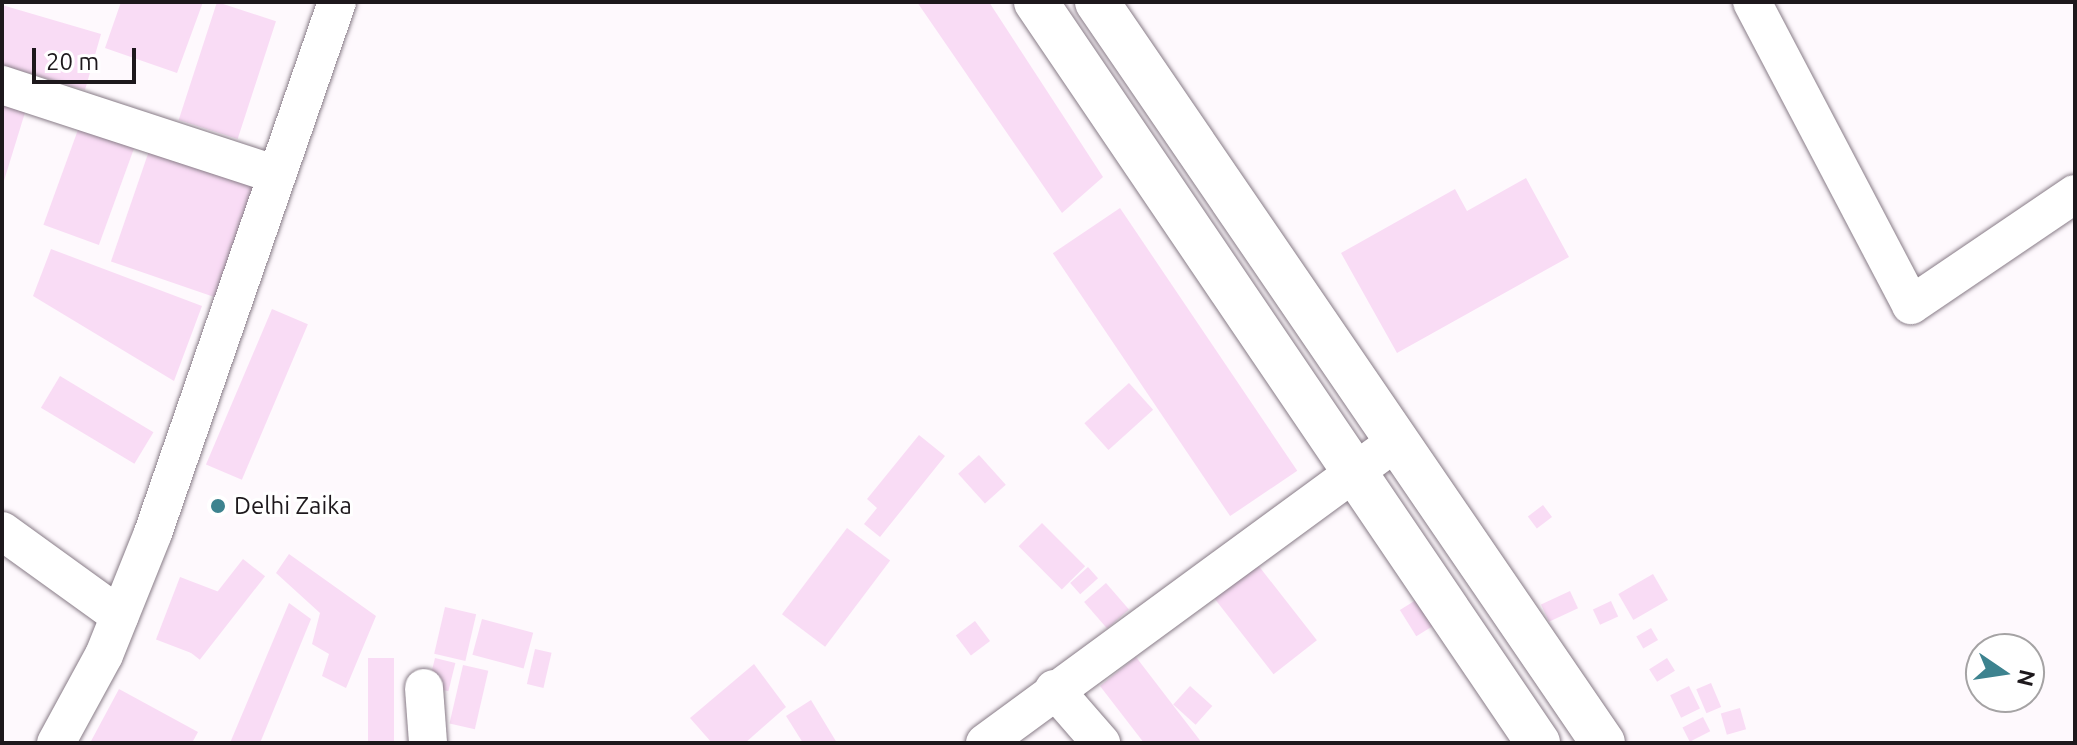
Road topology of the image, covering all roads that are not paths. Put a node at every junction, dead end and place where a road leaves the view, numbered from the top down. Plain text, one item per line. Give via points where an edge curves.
1 (337, 2) edge
2 (1036, 2) edge
3 (1097, 2) edge
4 (1752, 2) edge
5 (2, 85) edge
6 (277, 175) junction
7 (2075, 194) edge
8 (1397, 441) junction
9 (1356, 469) junction
10 (2, 531) edge
11 (120, 616) junction
12 (424, 688) dead end
13 (1054, 689) junction
14 (56, 743) edge
15 (428, 743) edge
16 (985, 743) edge
17 (1101, 743) edge
18 (1538, 743) edge
19 (1603, 743) edge

1 - 6 street
2 - 9 main road
3 - 8 main road
4 - 7 street via 1911,305
5 - 6 street
6 - 11 street
8 - 9 street
8 - 19 main road
9 - 13 street
9 - 18 main road
10 - 11 street
11 - 14 street
12 - 15 street
13 - 16 street
13 - 17 street

